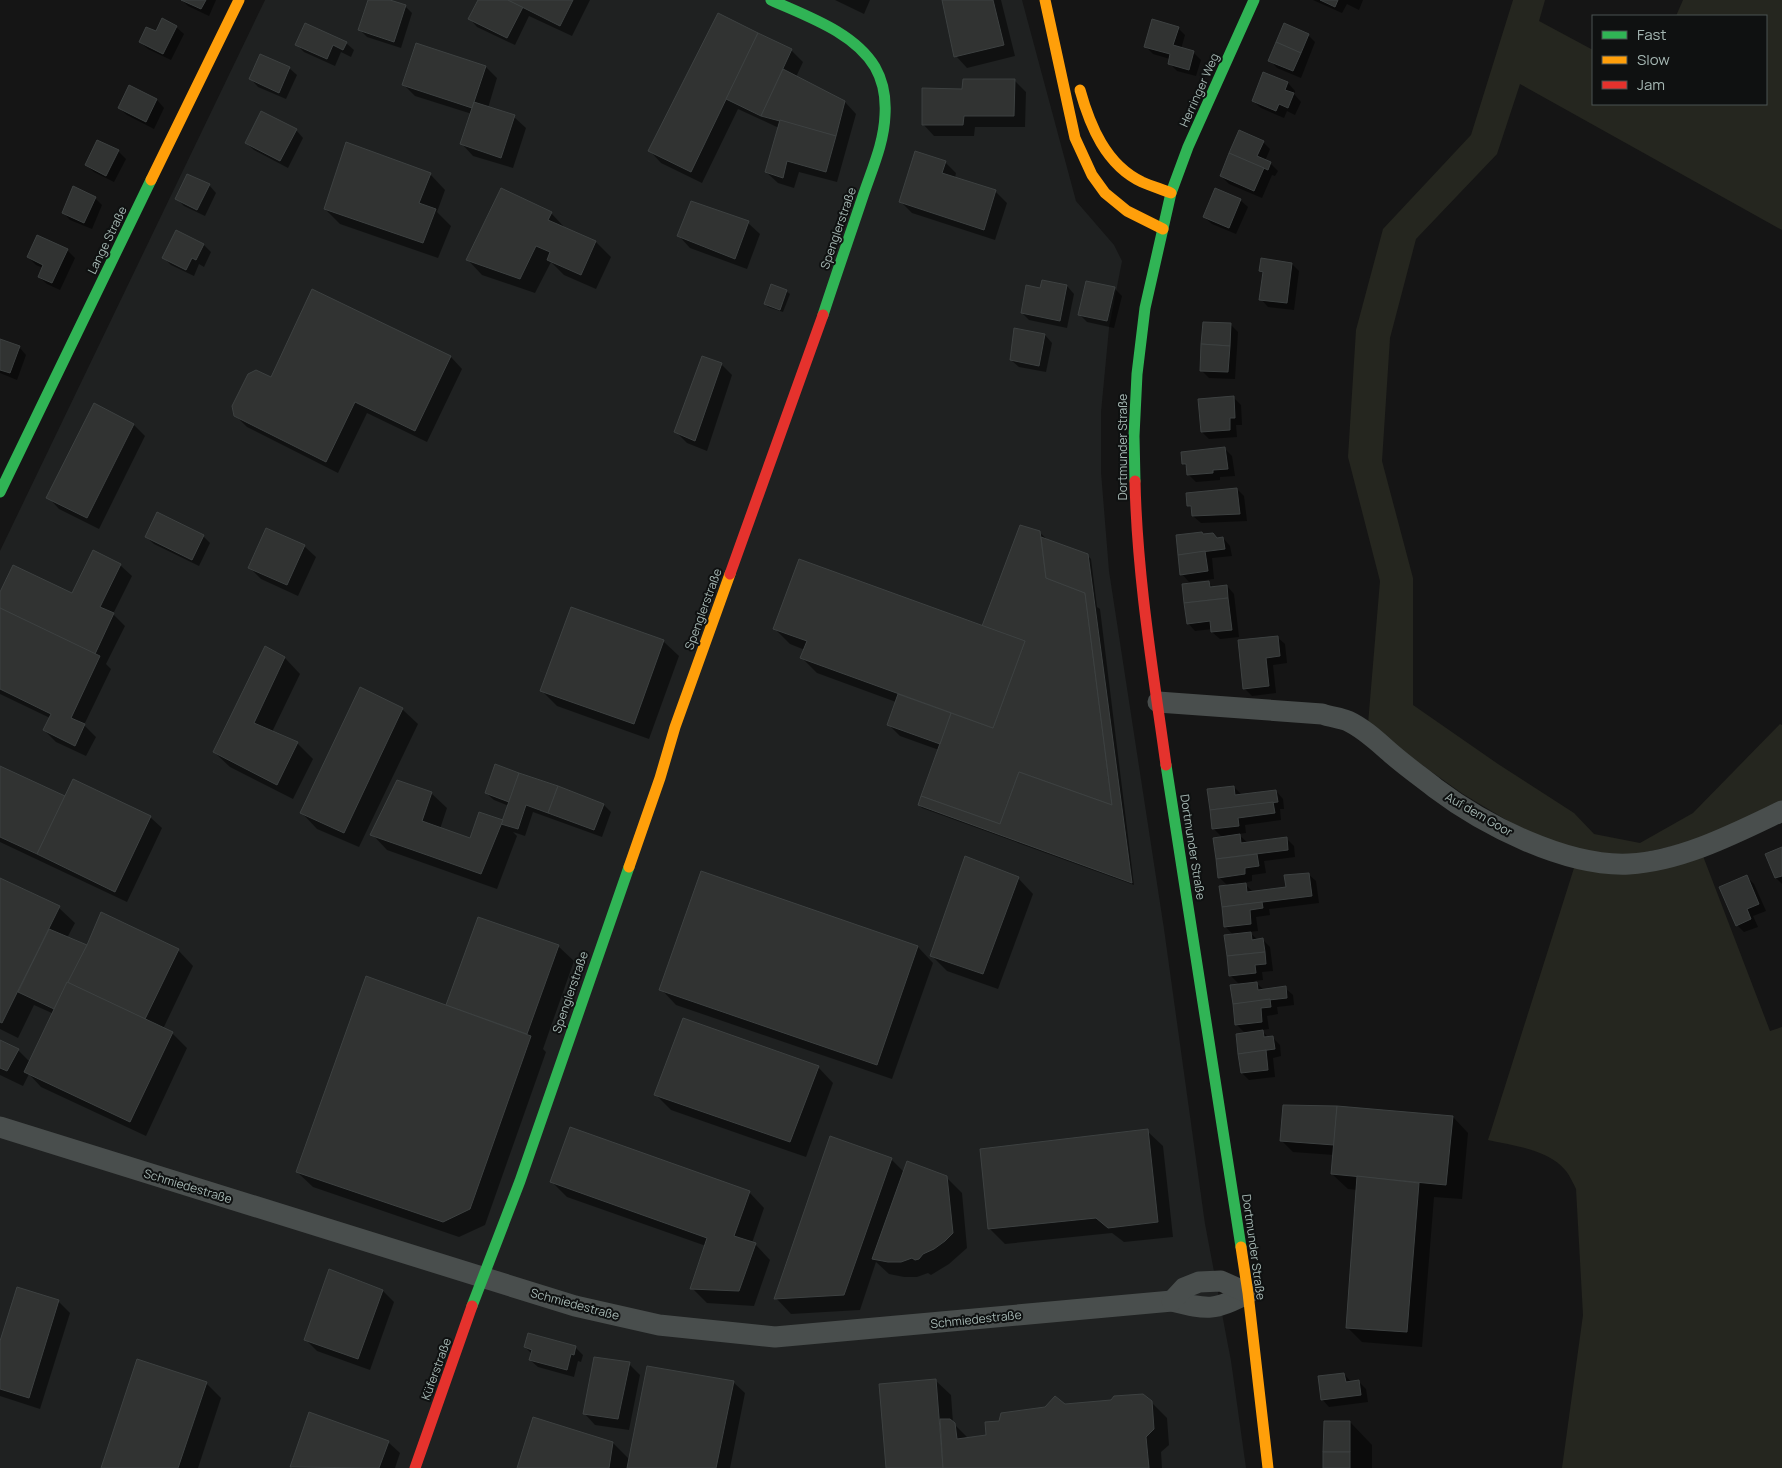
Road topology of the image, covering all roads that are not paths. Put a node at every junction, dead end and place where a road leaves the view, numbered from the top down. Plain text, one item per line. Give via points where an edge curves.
1 (239, 0) edge
2 (771, 0) edge
3 (1045, 0) edge
4 (1254, 0) edge
5 (1077, 77) dead end
6 (1171, 193) junction
7 (1163, 229) junction
8 (0, 492) edge
9 (1158, 702) junction
10 (1782, 810) edge
11 (0, 1127) edge
12 (482, 1278) junction
13 (1248, 1293) junction
14 (415, 1468) edge
15 (1268, 1468) edge

1 - 8 street, Lange Straße
2 - 12 street, Spenglerstraße via 838,32 871,59 884,86 886,125 842,260 675,727 520,1181
3 - 7 street via 1075,138 1092,175 1105,193 1127,211
4 - 6 street, Herringer Weg via 1188,147
5 - 6 street via 1097,138 1115,163 1140,181
6 - 7 street, Dortmunder Straße
7 - 9 street, Dortmunder Straße via 1144,308 1134,436 1136,528
9 - 10 street, Auf dem Goor via 1322,714 1348,721 1466,810 1527,841 1577,859 1629,864 1663,858 1737,833
9 - 13 street, Dortmunder Straße
11 - 12 street, Schmiedestraße
12 - 13 street, Schmiedestraße via 574,1306 660,1325 776,1337 1172,1301 1184,1288 1199,1282 1221,1281
12 - 14 street, Küferstraße
13 - 15 street, Dortmunder Straße

